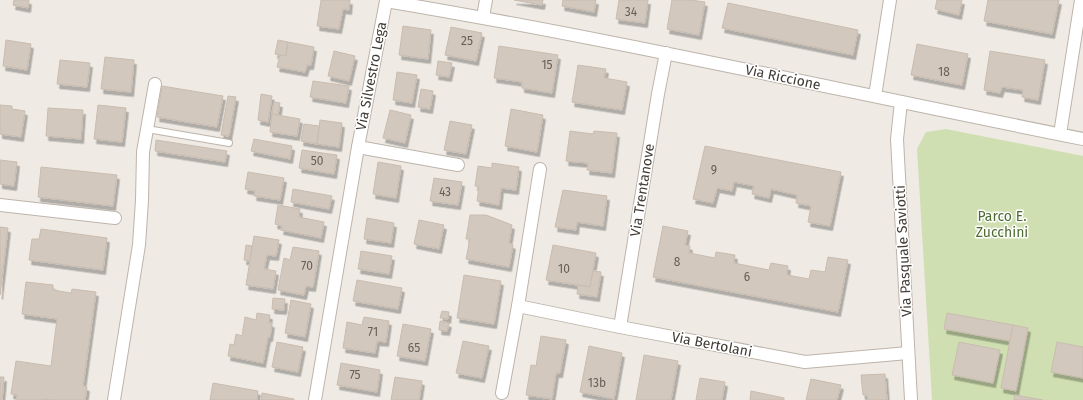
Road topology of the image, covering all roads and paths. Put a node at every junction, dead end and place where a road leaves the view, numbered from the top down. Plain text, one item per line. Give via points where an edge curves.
1 (486, 0) edge
2 (890, 0) edge
3 (1081, 0) edge
4 (483, 17) junction
5 (666, 53) junction
6 (155, 84) dead end
7 (875, 96) junction
8 (901, 102) junction
9 (147, 129) junction
10 (1060, 134) junction
11 (1083, 139) edge
12 (229, 143) dead end
13 (358, 147) junction
14 (458, 165) dead end
15 (540, 169) dead end
16 (0, 205) edge
17 (115, 218) dead end
18 (518, 306) junction
19 (620, 327) junction
20 (908, 353) junction
21 (502, 393) dead end
22 (114, 400) edge
23 (315, 400) edge
24 (911, 400) edge

1 - 4 street
2 - 7 street
3 - 10 street
4 - 5 street, Via Riccione
4 - 13 street, Via Silvestro Lega via 386,1
5 - 7 street, Via Riccione
5 - 19 street, Via Trentanove
6 - 9 street
7 - 8 street, Via Riccione
8 - 10 street, Via Riccione
8 - 20 street, Via Pasquale Saviotti via 897,139
9 - 12 lane
9 - 22 street via 143,152 139,245
10 - 11 street, Via Riccione
13 - 14 street, Via Silvestro Lega
13 - 23 street, Via Silvestro Lega
15 - 18 street
16 - 17 street
18 - 19 street, Via Bertolani
18 - 21 street
19 - 20 street, Via Bertolani via 805,362
20 - 24 street, Via Pasquale Saviotti

